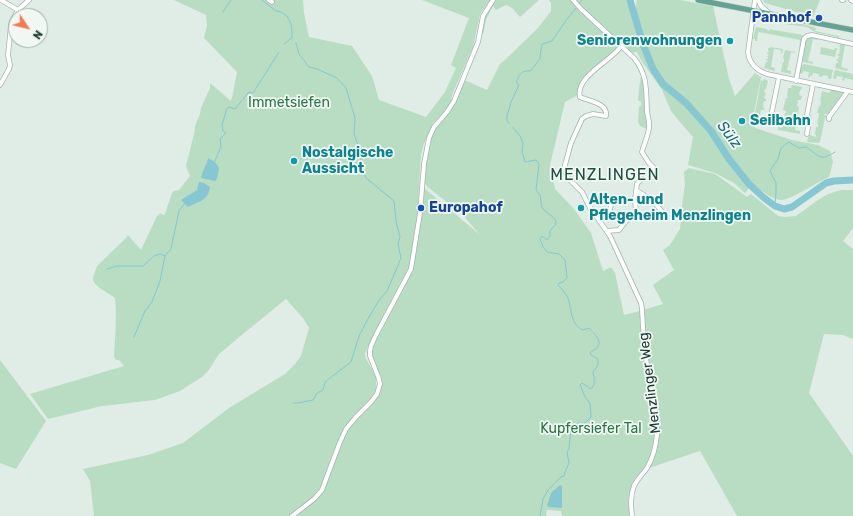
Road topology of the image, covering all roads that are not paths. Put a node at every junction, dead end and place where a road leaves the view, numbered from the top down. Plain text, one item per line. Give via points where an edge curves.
1 (1, 0) edge
2 (29, 0) edge
3 (493, 0) edge
4 (573, 0) edge
5 (698, 0) edge
6 (757, 0) edge
7 (15, 8) edge
8 (20, 8) edge
9 (754, 10) junction
10 (770, 14) junction
11 (853, 30) edge
12 (853, 44) edge
13 (621, 46) junction
14 (9, 48) edge
15 (779, 77) junction
16 (796, 81) junction
17 (813, 84) junction
18 (0, 85) edge
19 (851, 91) edge
20 (828, 119) dead end
21 (770, 121) dead end
22 (806, 134) dead end
23 (636, 190) junction
24 (613, 198) dead end
25 (663, 213) dead end
26 (599, 220) junction
27 (607, 231) junction
28 (292, 516) edge
29 (632, 516) edge

1 - 7 street
2 - 8 street
3 - 28 street via 483,16 476,46 454,101 434,127 429,138 411,269 371,346 370,356 380,384 377,394 346,429 318,494
4 - 13 street
5 - 9 main road
6 - 9 street
6 - 10 street
9 - 10 main road
9 - 15 street via 748,46 750,59 760,72
10 - 11 main road
12 - 16 street via 808,35 804,39
13 - 23 street via 638,62 643,72 649,127 642,152 655,169 648,178 639,181
13 - 26 street via 591,72 582,85 580,97 592,100 606,110 607,114 593,114 582,119 565,165 566,174 582,192
14 - 18 street via 10,65
15 - 16 street
15 - 21 street
16 - 17 street
17 - 19 street
17 - 22 street
19 - 20 street
23 - 25 street via 654,202
23 - 27 street via 635,215 619,230
24 - 26 street via 610,210
26 - 27 street
27 - 29 street, Menzlinger Weg via 641,303 645,357 657,425 655,448 647,468 632,492

